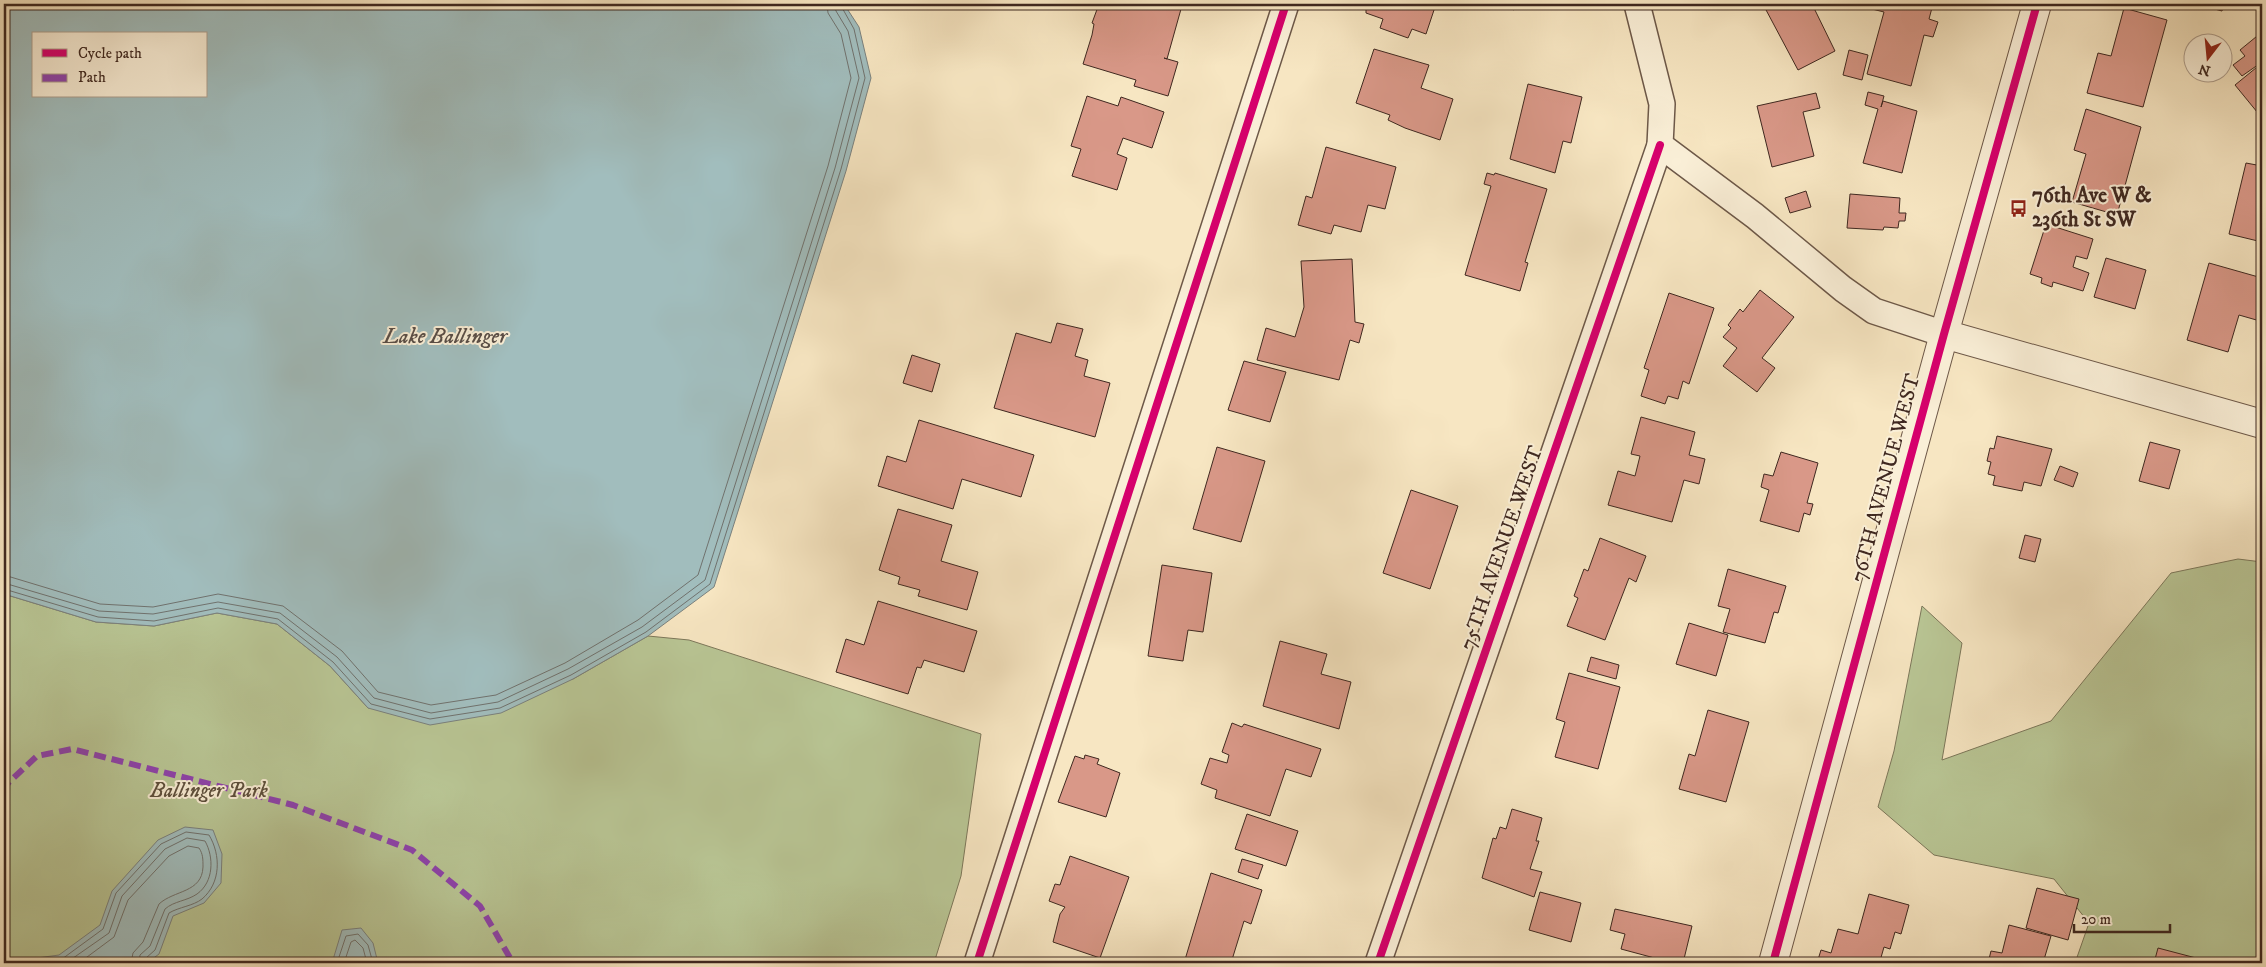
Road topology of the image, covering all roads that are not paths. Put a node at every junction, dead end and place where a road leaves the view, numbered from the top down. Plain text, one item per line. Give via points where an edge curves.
1 (1286, 4) edge
2 (1637, 4) edge
3 (2037, 4) edge
4 (1660, 145) junction
5 (1944, 334) junction
6 (2262, 424) edge
7 (977, 963) edge
8 (1378, 963) edge
9 (1773, 963) edge

1 - 7 street
2 - 4 street, 75TH AVENUE WEST via 1662,104
3 - 5 street, 76TH AVENUE WEST
4 - 5 street via 1874,311
4 - 8 street, 75TH AVENUE WEST
5 - 6 street
5 - 9 street, 76TH AVENUE WEST

